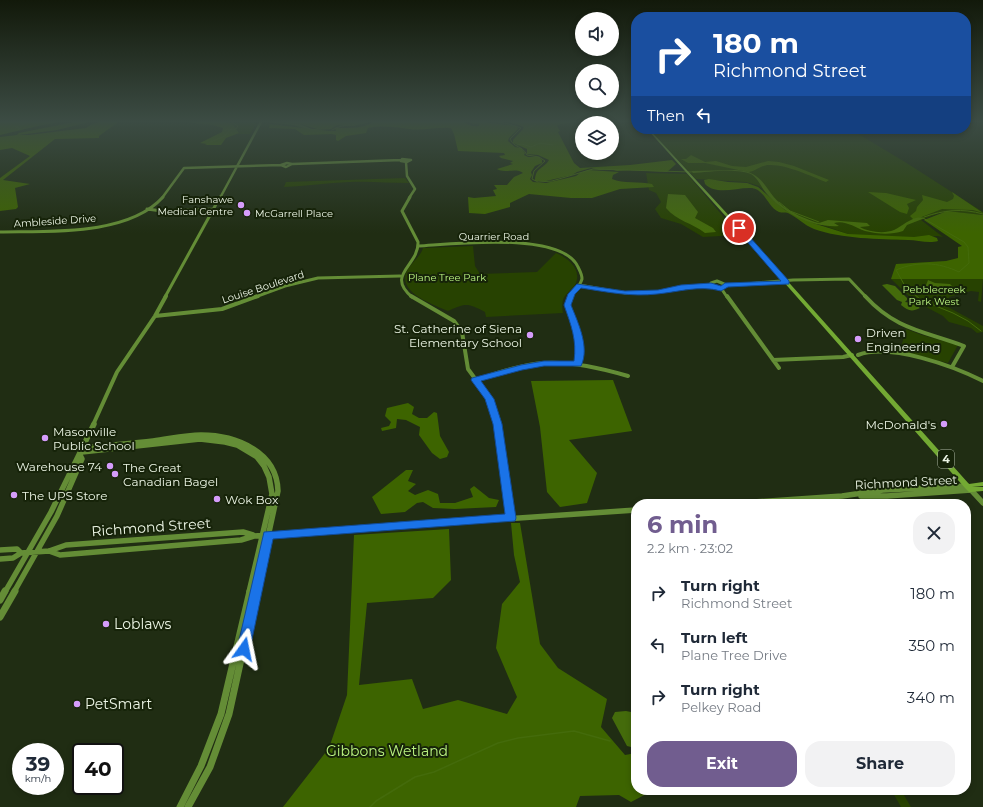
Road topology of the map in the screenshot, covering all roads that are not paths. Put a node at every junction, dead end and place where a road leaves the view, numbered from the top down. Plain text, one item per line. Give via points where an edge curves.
1 (242, 158) edge
2 (673, 158) edge
3 (401, 160) junction
4 (406, 162) junction
5 (237, 166) junction
6 (147, 209) junction
7 (213, 210) junction
8 (0, 232) edge
9 (418, 246) junction
10 (400, 276) junction
11 (785, 281) junction
12 (579, 285) junction
13 (711, 285) junction
14 (725, 285) junction
15 (721, 288) junction
16 (155, 316) junction
17 (852, 355) junction
18 (773, 360) junction
19 (578, 364) junction
20 (952, 367) junction
21 (779, 368) dead end
22 (628, 376) dead end
23 (475, 380) junction
24 (983, 381) edge
25 (82, 452) junction
26 (983, 484) edge
27 (971, 488) junction
28 (983, 489) edge
29 (798, 499) edge
30 (983, 499) edge
31 (983, 503) edge
32 (631, 510) edge
33 (511, 518) junction
34 (265, 535) junction
35 (254, 536) junction
36 (0, 550) edge
37 (49, 551) junction
38 (38, 552) junction
39 (24, 553) junction
40 (0, 558) edge
41 (0, 600) edge
42 (0, 617) edge
43 (180, 807) edge
44 (188, 807) edge

1 - 5 street
2 - 11 main road, 4
3 - 4 street
3 - 4 street via 411,160
3 - 5 street via 292,164 285,167
4 - 9 street via 407,176 415,189 402,211
5 - 6 street, Ambleside Drive via 184,168 160,201
5 - 7 street
6 - 7 street
6 - 8 street, Ambleside Drive via 125,219 81,229
7 - 16 street
9 - 10 street via 418,252
9 - 12 street, Quarrier Road via 511,242 546,246 567,255 576,263 582,276
10 - 16 street, Louise Boulevard via 318,278 285,286 222,309
10 - 23 street via 400,282 408,294 459,326 464,338 464,356
11 - 14 street
11 - 17 main road, 4
11 - 20 street via 849,279 885,315 895,321 911,329 964,346
12 - 13 street via 625,293 658,292
12 - 19 street via 567,305 579,337
13 - 14 street via 715,281
13 - 15 street
14 - 15 street
15 - 18 street
16 - 25 street via 116,372
17 - 18 street
17 - 20 street via 909,356
17 - 27 main road, 4
18 - 21 street
19 - 22 street
19 - 23 street via 544,363
20 - 24 street
23 - 33 street via 490,399 498,424
25 - 34 street via 200,439 226,442 245,449 266,466 270,478 272,491
25 - 38 street via 80,465
25 - 39 street via 75,460 51,512
26 - 27 main road, Richmond Street
27 - 28 main road, Richmond Street
27 - 29 street, Richmond Street via 883,490
27 - 30 street
27 - 31 street
32 - 33 street, Richmond Street
33 - 34 street, Richmond Street
34 - 35 street, Richmond Street
34 - 43 street via 221,714 201,766
34 - 44 street via 229,714 210,767
35 - 37 street, Richmond Street via 240,540 60,555
35 - 37 street, Richmond Street via 243,532 66,545
36 - 39 street, Richmond Street via 17,549
37 - 38 street, Richmond Street
38 - 39 street, Richmond Street
38 - 42 street
39 - 40 street, Richmond Street via 13,558
39 - 41 street

